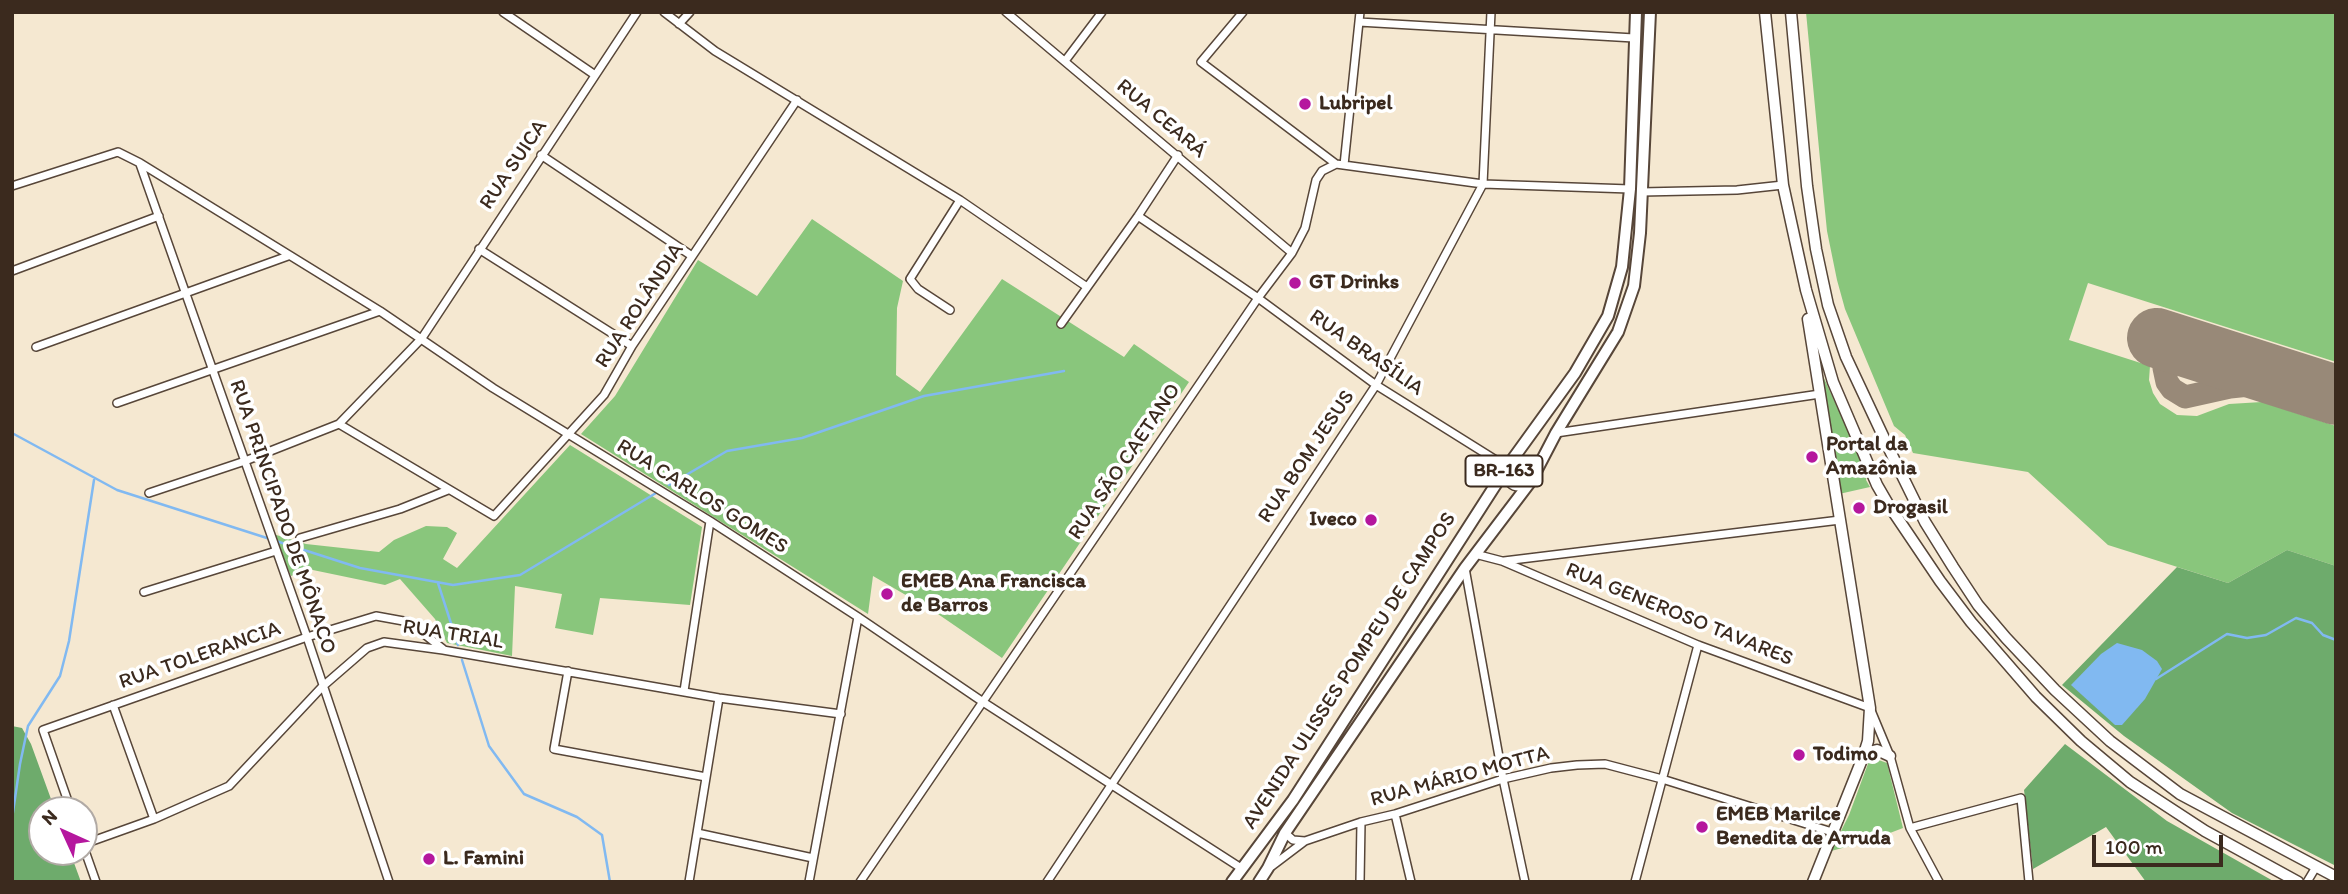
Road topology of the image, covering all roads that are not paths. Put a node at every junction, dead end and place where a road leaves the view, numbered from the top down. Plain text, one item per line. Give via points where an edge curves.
1 (503, 12) edge
2 (637, 12) edge
3 (664, 12) edge
4 (690, 12) edge
5 (1006, 12) edge
6 (1102, 12) edge
7 (1243, 12) edge
8 (1360, 12) edge
9 (1491, 12) edge
10 (1636, 12) edge
11 (1650, 12) edge
12 (1765, 12) edge
13 (1791, 12) edge
14 (1359, 22) junction
15 (679, 24) junction
16 (1489, 31) junction
17 (1634, 38) junction
18 (1065, 61) junction
19 (595, 75) junction
20 (797, 100) junction
21 (541, 155) junction
22 (1178, 155) junction
23 (140, 163) junction
24 (1340, 165) junction
25 (1483, 184) junction
26 (1783, 185) junction
27 (12, 186) edge
28 (1630, 189) junction
29 (1642, 192) junction
30 (960, 200) junction
31 (159, 216) junction
32 (1138, 216) junction
33 (479, 249) junction
34 (1796, 250) junction
35 (1292, 253) junction
36 (288, 256) junction
37 (692, 256) junction
38 (12, 271) edge
39 (1087, 287) junction
40 (186, 294) junction
41 (1258, 298) junction
42 (950, 310) dead end
43 (380, 311) junction
44 (1061, 324) dead end
45 (422, 338) junction
46 (36, 346) dead end
47 (632, 346) junction
48 (212, 369) junction
49 (1376, 385) junction
50 (1820, 394) junction
51 (117, 403) dead end
52 (339, 424) junction
53 (1556, 433) junction
54 (570, 435) junction
55 (245, 461) junction
56 (1507, 467) junction
57 (1531, 481) junction
58 (448, 490) junction
59 (149, 493) dead end
60 (1840, 520) junction
61 (710, 521) junction
62 (300, 538) dead end
63 (275, 548) junction
64 (1475, 554) junction
65 (1502, 561) junction
66 (1465, 568) junction
67 (144, 592) dead end
68 (858, 617) junction
69 (307, 637) junction
70 (1698, 645) junction
71 (443, 650) junction
72 (568, 671) junction
73 (322, 687) junction
74 (684, 691) junction
75 (719, 698) junction
76 (983, 702) junction
77 (113, 705) junction
78 (1870, 708) junction
79 (841, 714) junction
80 (1890, 755) junction
81 (1863, 757) junction
82 (706, 777) junction
83 (1503, 779) junction
84 (1661, 779) junction
85 (1110, 784) junction
86 (66, 796) edge
87 (1395, 814) junction
88 (153, 819) junction
89 (1361, 822) junction
90 (1910, 828) junction
91 (1832, 832) junction
92 (697, 833) junction
93 (1285, 833) junction
94 (98, 841) edge
95 (1305, 841) junction
96 (813, 858) junction
97 (2316, 867) junction
98 (1241, 868) junction
99 (1268, 868) junction
100 (2336, 877) edge
101 (389, 882) edge
102 (689, 882) edge
103 (809, 882) edge
104 (860, 882) edge
105 (1047, 882) edge
106 (1232, 882) edge
107 (1259, 882) edge
108 (1360, 882) edge
109 (1410, 882) edge
110 (1525, 882) edge
111 (1635, 882) edge
112 (1813, 882) edge
113 (1939, 882) edge
114 (2029, 882) edge
115 (2298, 882) edge
116 (2307, 882) edge

1 - 19 street
2 - 19 street, RUA SUICA
3 - 15 street
4 - 15 street
5 - 18 street, RUA CEARÁ
6 - 18 street
7 - 24 street via 1201,62
8 - 14 street
9 - 16 street, RUA BOM JESUS
10 - 17 main road, AVENIDA ULISSES POMPEU DE CAMPOS / BR-163
11 - 29 main road, AVENIDA ULISSES POMPEU DE CAMPOS / BR-163
12 - 26 main road
13 - 97 main road via 1809,206 1828,305 1846,357 1925,522 1978,605 2093,727 2180,794
14 - 16 street
14 - 24 street
15 - 20 street
16 - 17 street
16 - 25 street, RUA BOM JESUS
17 - 28 main road, AVENIDA ULISSES POMPEU DE CAMPOS / BR-163
18 - 22 street, RUA CEARÁ
19 - 21 street, RUA SUICA
20 - 30 street
20 - 37 street, RUA ROLÂNDIA
21 - 33 street, RUA SUICA
21 - 37 street
22 - 32 street
22 - 35 street, RUA CEARÁ
23 - 27 street, RUA CARLOS GOMES via 118,152
23 - 31 street, RUA PRINCIPADO DE MÔNACO
23 - 36 street, RUA CARLOS GOMES
24 - 25 street
24 - 35 street, RUA SÃO CAETANO via 1322,171 1316,180 1305,228
25 - 28 street
25 - 49 street, RUA BOM JESUS
26 - 29 street
26 - 34 main road
28 - 56 main road, AVENIDA ULISSES POMPEU DE CAMPOS / BR-163 via 1622,267 1608,316 1575,373
29 - 53 main road, AVENIDA ULISSES POMPEU DE CAMPOS / BR-163 via 1634,286 1618,332
30 - 39 street
30 - 42 street via 910,279
31 - 38 street
31 - 40 street, RUA PRINCIPADO DE MÔNACO
32 - 39 street
32 - 41 street, RUA BRASÍLIA
33 - 45 street, RUA SUICA
33 - 47 street
34 - 50 main road
34 - 115 main road via 1833,382 1877,485 1971,622 2036,697 2130,782 2205,831
35 - 41 street, RUA SÃO CAETANO
36 - 40 street
36 - 43 street, RUA CARLOS GOMES
37 - 47 street, RUA ROLÂNDIA
39 - 44 street
40 - 46 street
40 - 48 street, RUA PRINCIPADO DE MÔNACO
41 - 49 street, RUA BRASÍLIA
41 - 76 street, RUA SÃO CAETANO
43 - 45 street, RUA CARLOS GOMES
43 - 48 street
45 - 52 street, RUA SUICA
45 - 54 street, RUA CARLOS GOMES
47 - 54 street, RUA ROLÂNDIA via 604,396
48 - 51 street
48 - 55 street, RUA PRINCIPADO DE MÔNACO
49 - 56 street, RUA BRASÍLIA
49 - 85 street, RUA BOM JESUS
50 - 53 street
50 - 60 main road
52 - 55 street
52 - 58 street
53 - 57 main road, AVENIDA ULISSES POMPEU DE CAMPOS / BR-163
54 - 58 street, RUA ROLÂNDIA via 494,516
54 - 61 street, RUA CARLOS GOMES
55 - 59 street
55 - 63 street, RUA PRINCIPADO DE MÔNACO
56 - 57 street via 1505,475 1512,486 1523,487
56 - 57 street via 1525,461 1533,471
56 - 98 main road, AVENIDA ULISSES POMPEU DE CAMPOS / BR-163 via 1293,800
57 - 64 main road, AVENIDA ULISSES POMPEU DE CAMPOS / BR-163
58 - 62 street
60 - 65 street
60 - 78 main road
61 - 68 street, RUA CARLOS GOMES
61 - 74 street
63 - 67 street
63 - 69 street, RUA PRINCIPADO DE MÔNACO
64 - 65 street, RUA GENEROSO TAVARES
64 - 66 main road, AVENIDA ULISSES POMPEU DE CAMPOS / BR-163
65 - 70 street, RUA GENEROSO TAVARES
66 - 83 street
66 - 93 main road, AVENIDA ULISSES POMPEU DE CAMPOS / BR-163
68 - 76 street, RUA CARLOS GOMES
68 - 79 street
69 - 71 street, RUA TOLERANCIA via 376,617 395,618 409,622
69 - 73 street, RUA PRINCIPADO DE MÔNACO
69 - 77 street, RUA TOLERANCIA
70 - 78 street, RUA GENEROSO TAVARES
70 - 84 street
71 - 72 street, RUA TRIAL
71 - 73 street, RUA TRIAL via 384,642 367,648
72 - 74 street, RUA TRIAL
72 - 82 street via 554,749
73 - 88 street, RUA TRIAL via 229,786
73 - 101 street, RUA PRINCIPADO DE MÔNACO
74 - 75 street, RUA TRIAL
75 - 79 street, RUA TRIAL
75 - 82 street
76 - 85 street, RUA CARLOS GOMES
76 - 104 street, RUA SÃO CAETANO
77 - 86 street, RUA TOLERANCIA via 43,730
77 - 88 street
78 - 80 street
78 - 81 main road
79 - 96 street
80 - 81 main road via 1877,750
80 - 90 street
81 - 91 main road
82 - 92 street
83 - 84 street, RUA MÁRIO MOTTA via 1551,768 1605,764
83 - 87 street, RUA MÁRIO MOTTA
83 - 110 street
84 - 91 street, RUA MÁRIO MOTTA
84 - 111 street
85 - 98 street, RUA CARLOS GOMES
85 - 105 street, RUA BOM JESUS
87 - 89 street, RUA MÁRIO MOTTA
87 - 109 street
88 - 94 street, RUA TRIAL
89 - 95 street, RUA MÁRIO MOTTA
89 - 108 street
90 - 113 street
90 - 114 street via 2021,798
91 - 112 main road
92 - 96 street
92 - 102 street
93 - 95 street via 1293,840
93 - 99 main road, AVENIDA ULISSES POMPEU DE CAMPOS / BR-163
95 - 99 street, RUA MÁRIO MOTTA
96 - 103 street
97 - 100 main road
97 - 116 street
98 - 99 main road via 1258,876
98 - 106 main road, AVENIDA ULISSES POMPEU DE CAMPOS / BR-163
99 - 107 main road, AVENIDA ULISSES POMPEU DE CAMPOS / BR-163

